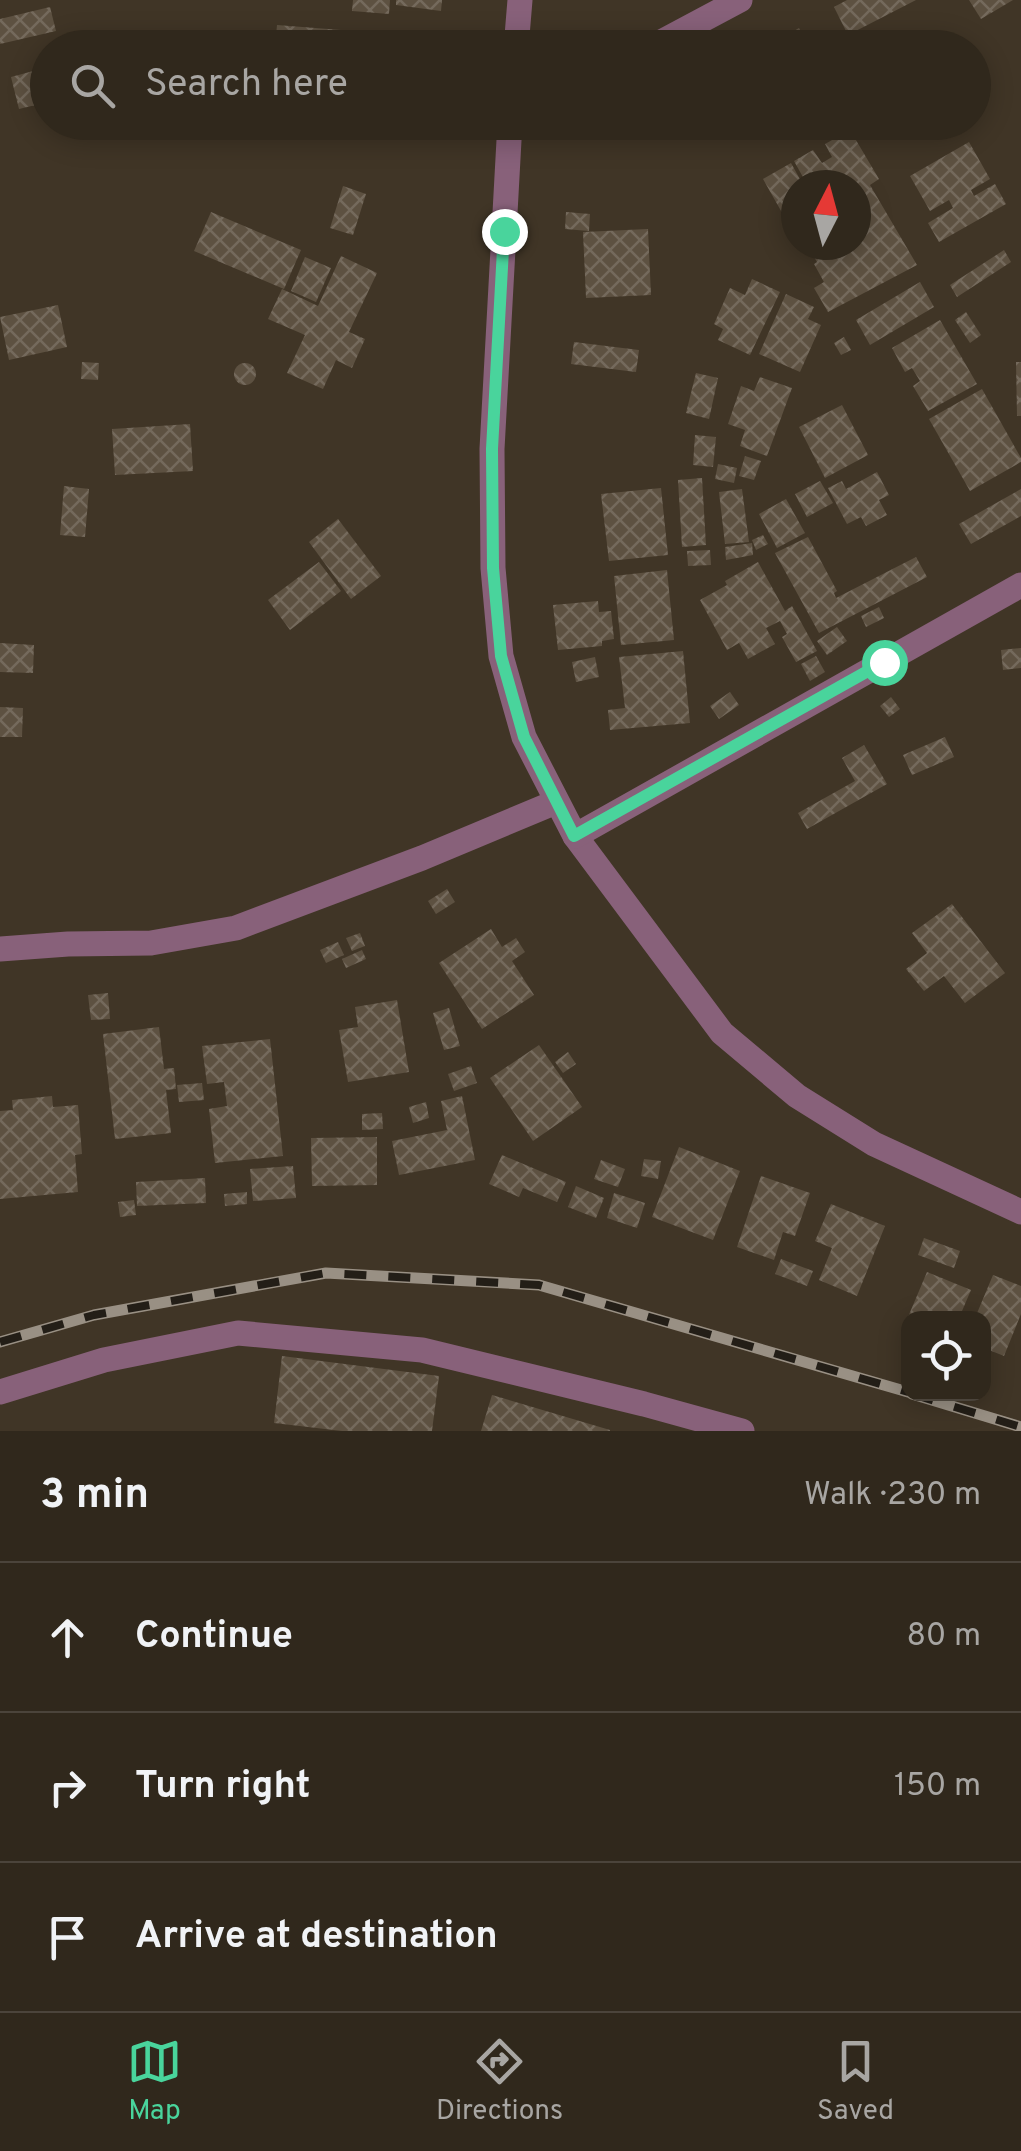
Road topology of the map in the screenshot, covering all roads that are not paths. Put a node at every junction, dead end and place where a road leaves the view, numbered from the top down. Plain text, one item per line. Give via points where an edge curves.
1 (520, 0) edge
2 (740, 0) edge
3 (518, 30) edge
4 (684, 30) edge
5 (509, 140) edge
6 (1021, 586) edge
7 (556, 802) junction
8 (574, 836) junction
9 (0, 949) edge
10 (1021, 1212) edge
11 (0, 1392) edge
12 (742, 1431) edge

1 - 3 street
2 - 4 street
5 - 7 street via 492,449 493,568 501,656 524,737
6 - 8 street
7 - 8 street
7 - 9 street via 236,928 150,942
8 - 10 street via 722,1033 782,1084 874,1144
11 - 12 street via 104,1360 238,1333 422,1350

